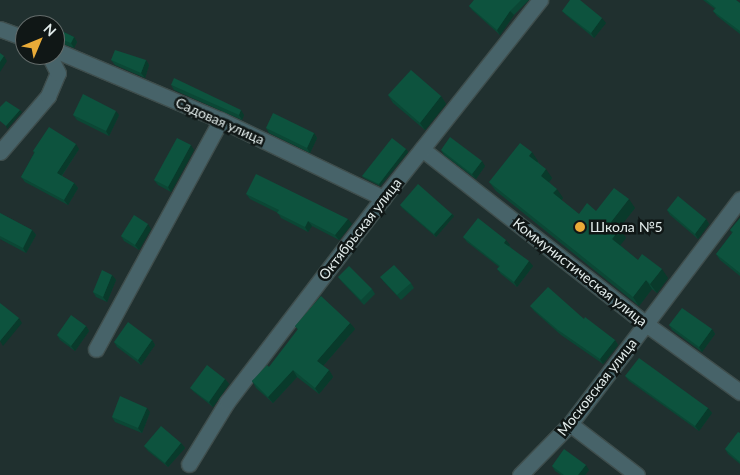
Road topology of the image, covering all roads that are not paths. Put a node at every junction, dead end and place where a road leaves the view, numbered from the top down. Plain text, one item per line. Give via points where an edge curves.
1 (540, 0) edge
2 (0, 29) edge
3 (15, 34) edge
4 (65, 54) edge
5 (54, 65) edge
6 (221, 120) junction
7 (422, 149) junction
8 (0, 152) edge
9 (383, 198) junction
10 (740, 199) edge
11 (646, 324) junction
12 (96, 349) dead end
13 (740, 392) edge
14 (570, 424) junction
15 (189, 464) dead end
16 (520, 475) edge
17 (637, 475) edge

1 - 7 street, Октябрьская улица
2 - 3 street
4 - 6 street, Садовая улица
5 - 8 street via 58,73 48,96
6 - 9 street, Садовая улица
6 - 12 street
7 - 9 street, Октябрьская улица
7 - 11 street, Коммунистическая улица
9 - 15 street, Октябрьская улица via 227,402
10 - 11 street, Московская улица
11 - 13 street, Коммунистическая улица
11 - 14 street, Московская улица
14 - 16 street, Московская улица
14 - 17 street

